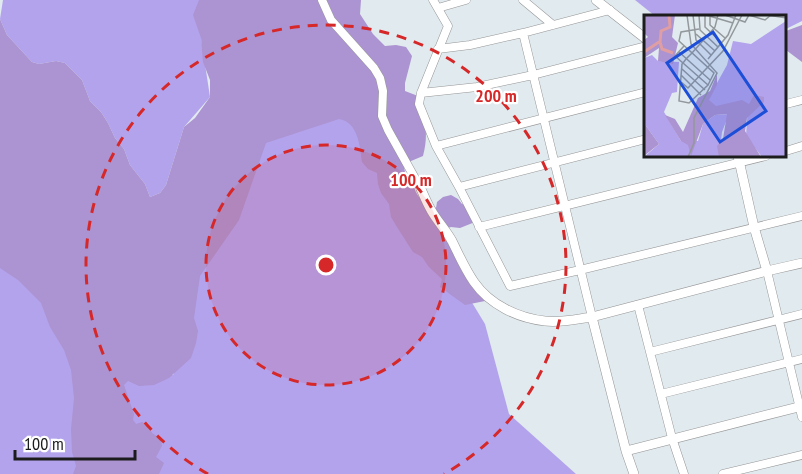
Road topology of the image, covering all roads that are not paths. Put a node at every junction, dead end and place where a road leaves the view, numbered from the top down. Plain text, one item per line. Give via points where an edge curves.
1 (322, 0) edge
2 (433, 0) edge
3 (466, 0) edge
4 (523, 0) edge
5 (596, 0) edge
6 (438, 8) junction
7 (610, 10) junction
8 (553, 25) junction
9 (523, 33) junction
10 (644, 37) edge
11 (644, 47) edge
12 (438, 50) junction
13 (533, 75) junction
14 (421, 93) junction
15 (644, 93) edge
16 (802, 100) edge
17 (787, 104) edge
18 (544, 118) junction
19 (644, 140) edge
20 (436, 146) junction
21 (802, 146) edge
22 (787, 151) edge
23 (739, 160) edge
24 (555, 162) junction
25 (459, 187) junction
26 (421, 189) joint
27 (565, 205) junction
28 (802, 216) edge
29 (480, 227) junction
30 (754, 227) junction
31 (802, 263) edge
32 (580, 270) junction
33 (767, 271) junction
34 (638, 304) junction
35 (802, 314) edge
36 (592, 317) junction
37 (779, 320) junction
38 (650, 351) junction
39 (802, 359) edge
40 (789, 362) junction
41 (661, 394) junction
42 (801, 406) edge
43 (802, 417) edge
44 (672, 438) junction
45 (626, 451) junction
46 (802, 455) edge
47 (634, 474) edge
48 (684, 474) edge
49 (723, 474) edge

1 - 26 street via 331,20 380,78 382,116
2 - 6 street
3 - 6 street
4 - 8 street
5 - 7 street
6 - 12 street via 448,26
7 - 8 street
7 - 10 street
8 - 9 street
9 - 12 street
9 - 13 street
11 - 13 street
12 - 14 street
13 - 14 street
13 - 18 street
14 - 20 street via 419,104
15 - 18 street
16 - 17 street
18 - 20 street
18 - 24 street
19 - 24 street
20 - 25 street
21 - 22 street
23 - 27 street
23 - 30 street
24 - 25 street
24 - 27 street
25 - 29 street
26 - 36 street via 474,282 495,304 545,321
27 - 29 street
27 - 32 street
28 - 30 street
29 - 32 street via 510,286
30 - 32 street
30 - 33 street
31 - 33 street
32 - 36 street
33 - 34 street
33 - 37 street
34 - 36 street
34 - 38 street
35 - 37 street
36 - 45 street
37 - 38 street
37 - 40 street
38 - 41 street
39 - 40 street
40 - 41 street
40 - 42 street
41 - 44 street
42 - 43 street
42 - 44 street
44 - 45 street
44 - 48 street
45 - 47 street
46 - 49 street

